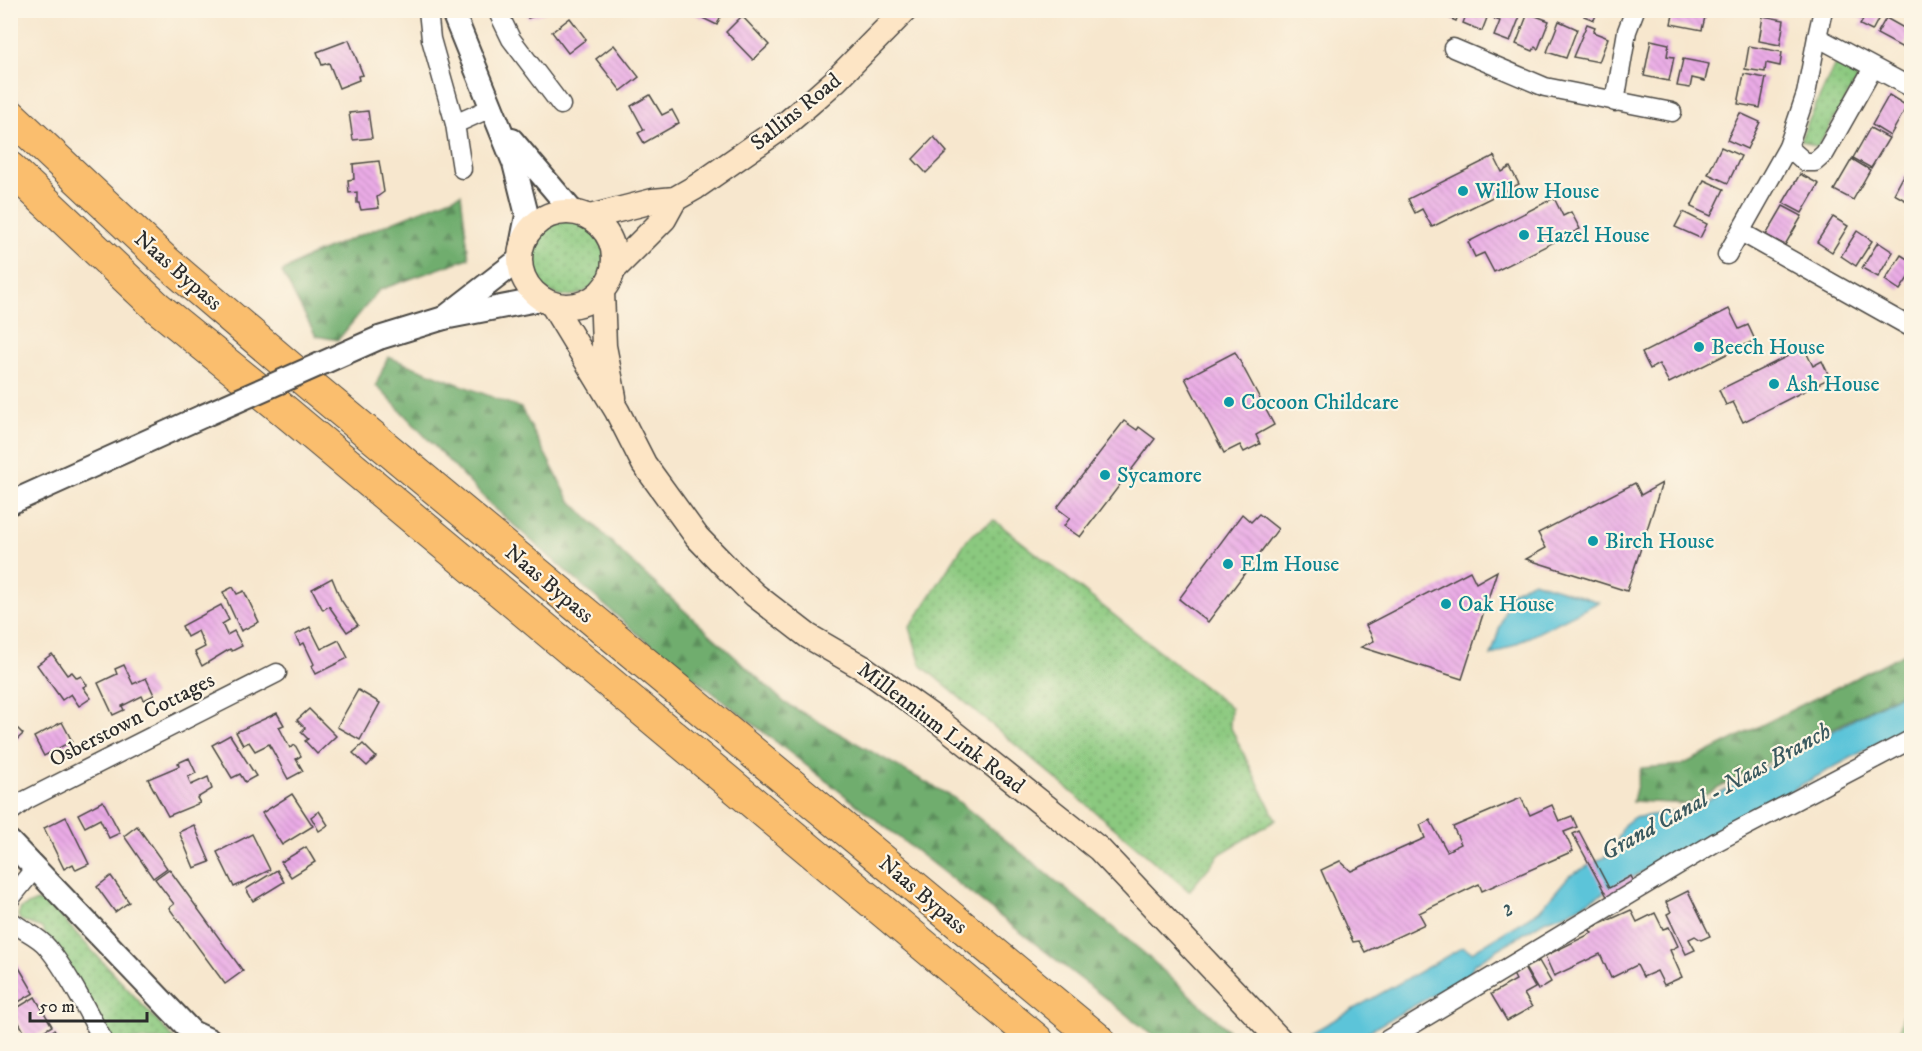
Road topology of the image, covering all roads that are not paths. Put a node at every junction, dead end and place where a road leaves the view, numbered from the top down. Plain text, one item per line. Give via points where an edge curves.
1 (428, 10) edge
2 (452, 10) edge
3 (497, 10) edge
4 (904, 10) edge
5 (1635, 10) edge
6 (1823, 10) edge
7 (1817, 38) junction
8 (1453, 48) dead end
9 (1873, 68) junction
10 (1911, 88) edge
11 (1615, 102) junction
12 (561, 105) dead end
13 (1672, 112) dead end
14 (10, 115) edge
15 (497, 116) junction
16 (455, 124) junction
17 (1788, 147) junction
18 (10, 168) edge
19 (462, 169) dead end
20 (675, 199) junction
21 (581, 214) junction
22 (1741, 232) junction
23 (521, 252) junction
24 (1727, 255) dead end
25 (614, 268) junction
26 (602, 291) junction
27 (547, 302) junction
28 (444, 318) junction
29 (1911, 328) edge
30 (617, 411) junction
31 (10, 503) edge
32 (277, 673) dead end
33 (1911, 739) edge
34 (10, 812) edge
35 (10, 842) edge
36 (35, 868) junction
37 (10, 899) edge
38 (10, 920) edge
39 (200, 1036) edge
40 (103, 1041) edge
41 (1037, 1041) edge
42 (1099, 1041) edge
43 (1280, 1041) edge
44 (1387, 1041) edge

1 - 16 street via 431,39
2 - 15 street
3 - 12 street via 511,39
4 - 20 main road, Sallins Road via 835,81 781,128
5 - 11 street via 1627,31
6 - 7 street
7 - 9 street
7 - 17 street via 1806,94
8 - 11 street via 1545,87
9 - 10 street
9 - 17 street via 1825,153 1815,162 1805,162
11 - 13 street
14 - 42 highway, Naas Bypass via 164,260 272,352
15 - 16 street
15 - 21 street via 527,160
15 - 23 street via 527,215
16 - 19 street
17 - 22 street
18 - 41 highway, Naas Bypass via 158,308
20 - 21 main road, Sallins Road
20 - 25 main road, Sallins Road via 664,219
21 - 23 main road via 559,212 535,223
21 - 25 main road via 602,226 610,239
22 - 24 street
22 - 29 street
23 - 27 main road via 522,275 530,289
23 - 28 street
25 - 26 main road
26 - 27 main road via 579,305
26 - 30 main road, Millennium Link Road via 604,346
27 - 28 street
27 - 30 main road, Millennium Link Road
28 - 31 street, bridge via 379,338
30 - 43 main road, Millennium Link Road via 644,464 673,505 697,537 755,595 807,636 865,669 941,723 1099,849
32 - 34 street, Osberstown Cottages via 26,800
33 - 44 street via 1716,842
35 - 36 street
36 - 37 street
36 - 39 street
38 - 40 street via 48,948

